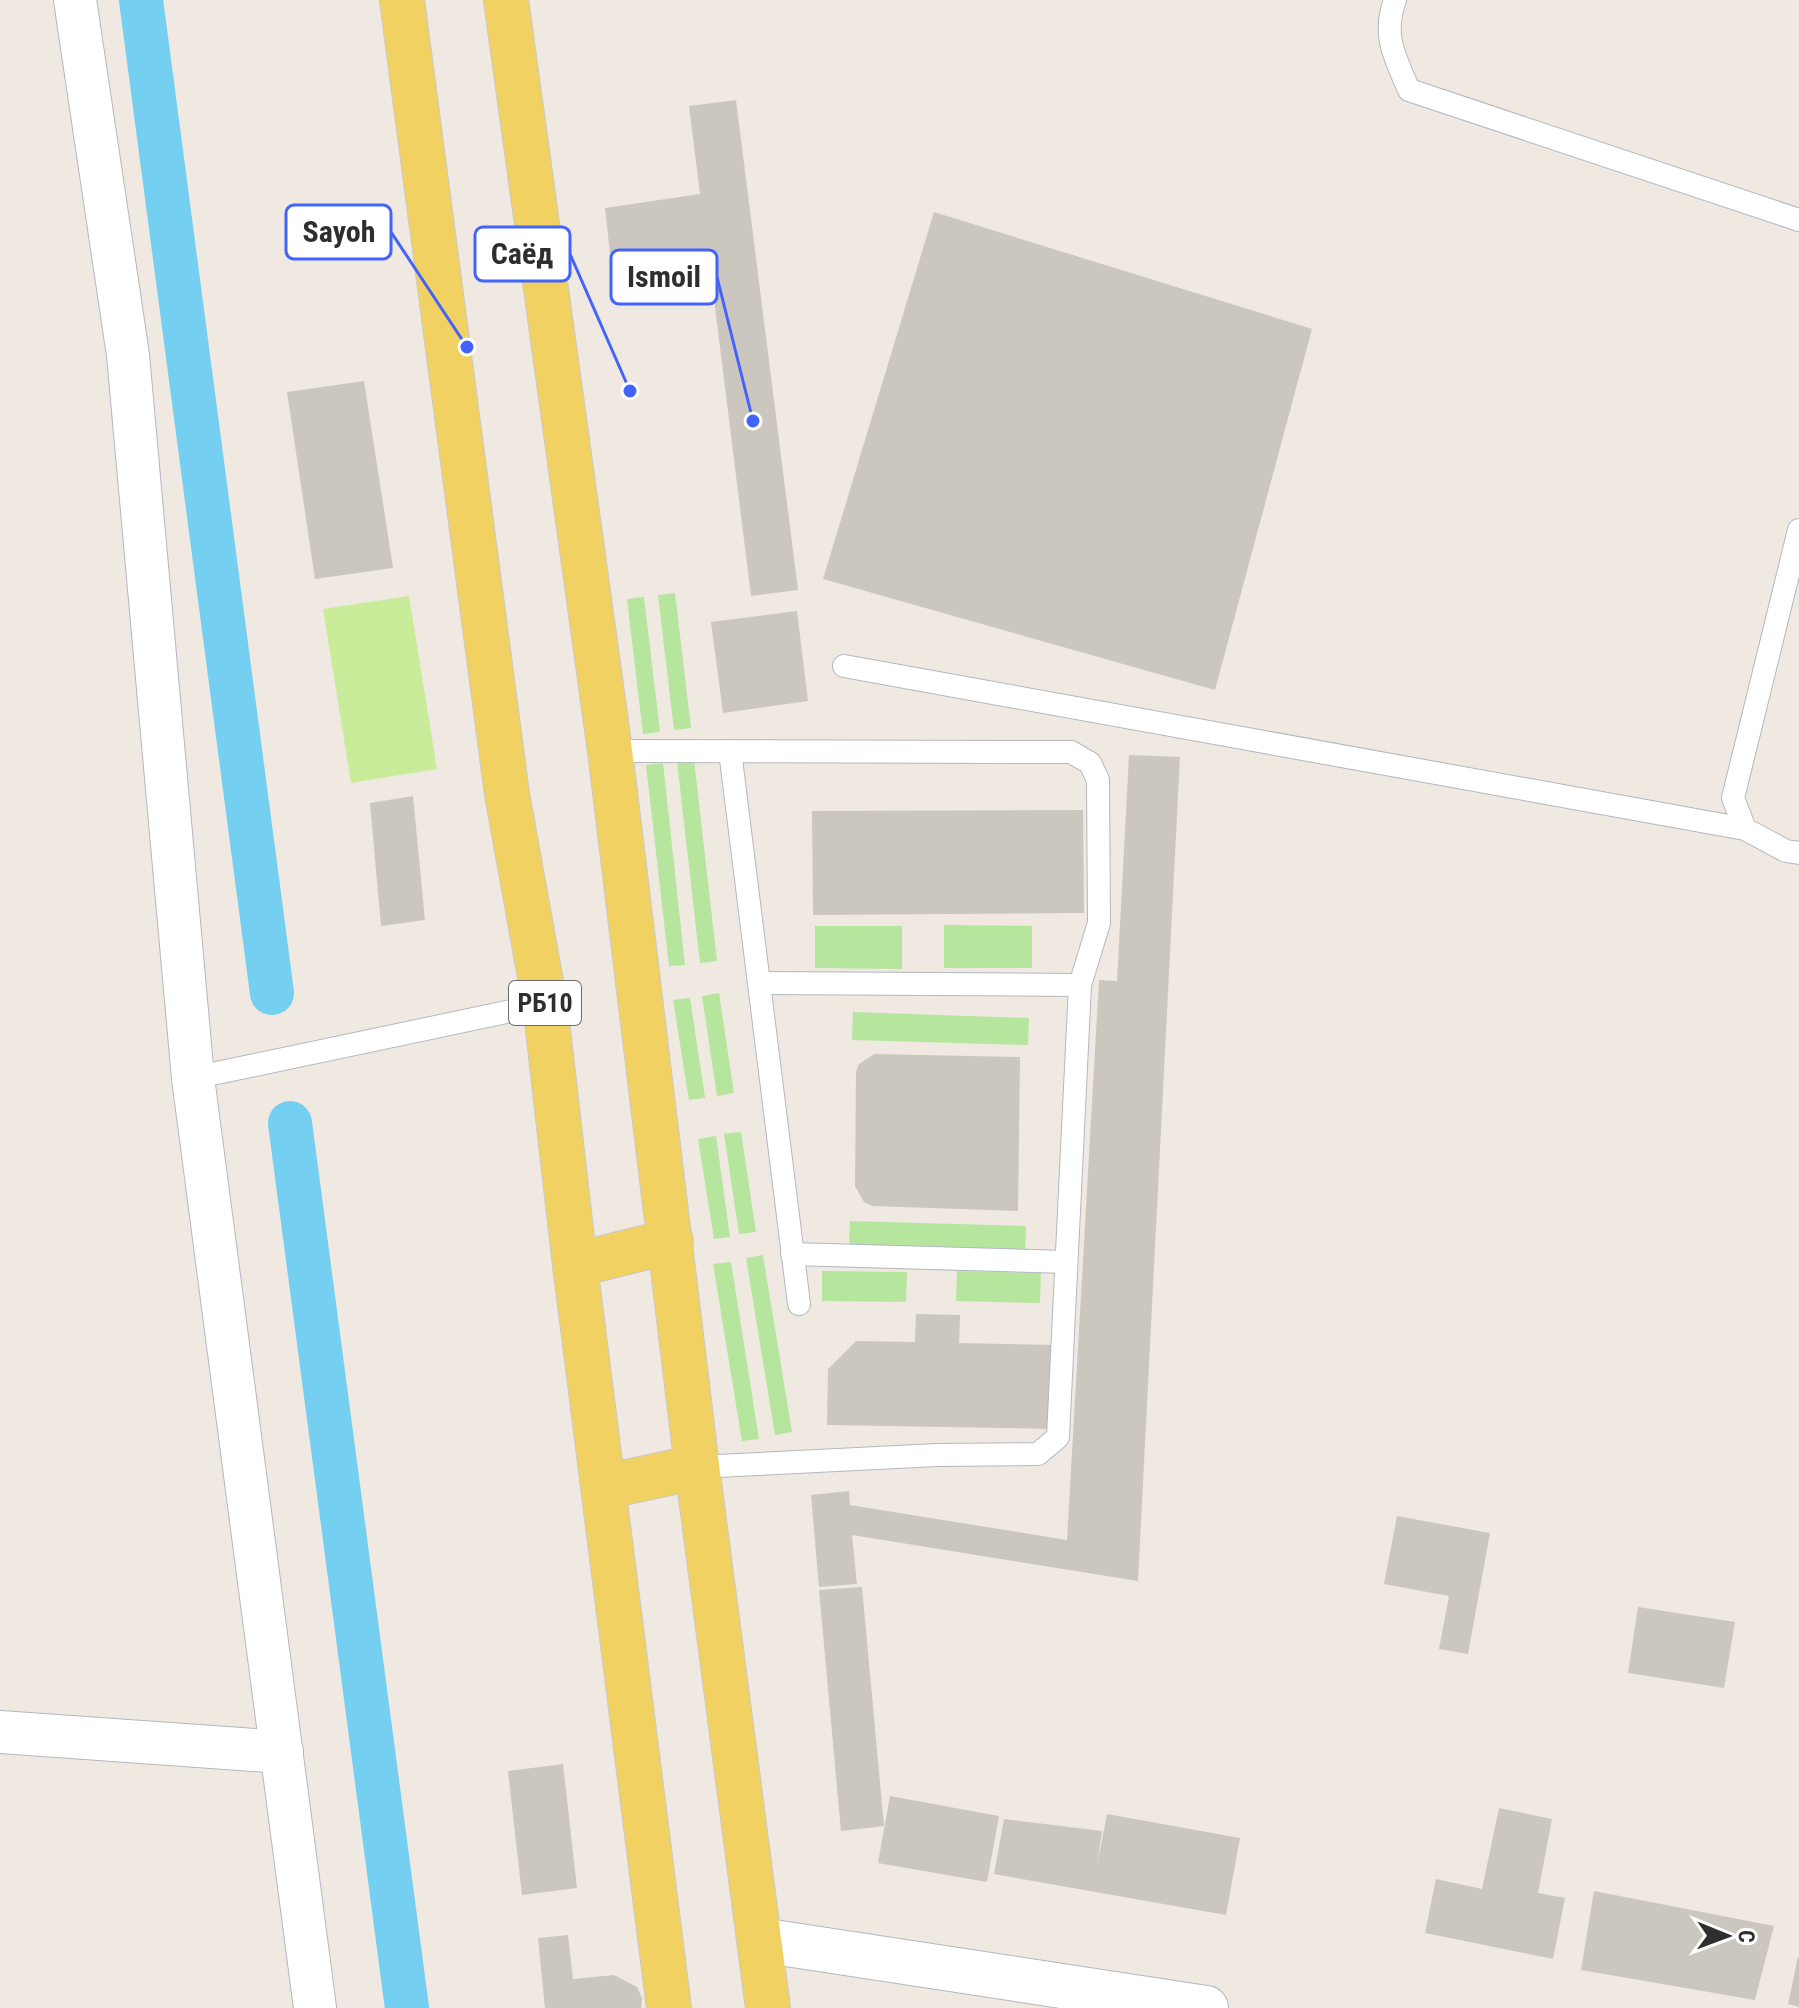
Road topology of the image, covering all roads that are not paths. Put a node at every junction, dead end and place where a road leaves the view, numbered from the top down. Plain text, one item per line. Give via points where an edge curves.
1 (75, 0) edge
2 (402, 0) edge
3 (506, 0) edge
4 (1395, 0) edge
5 (1799, 220) edge
6 (1799, 530) edge
7 (844, 666) dead end
8 (610, 751) junction
9 (730, 751) junction
10 (1745, 829) junction
11 (1799, 853) edge
12 (759, 983) junction
13 (1080, 985) junction
14 (545, 1004) junction
15 (193, 1078) junction
16 (671, 1241) junction
17 (792, 1254) junction
18 (1066, 1262) junction
19 (575, 1265) junction
20 (799, 1304) dead end
21 (697, 1467) junction
22 (604, 1487) junction
23 (0, 1732) edge
24 (282, 1752) junction
25 (760, 1940) junction
26 (315, 2008) edge
27 (669, 2008) edge
28 (768, 2008) edge
29 (1206, 2008) edge

1 - 15 street via 128,355
2 - 14 main road, РБ10 via 507,794
3 - 8 main road
4 - 5 lane via 1389,42 1409,90
6 - 10 lane via 1733,798
7 - 10 lane
8 - 9 lane
8 - 16 main road
9 - 12 lane
9 - 13 lane via 1071,752 1090,763 1098,780 1099,923
10 - 11 lane
12 - 13 lane
12 - 17 lane
13 - 18 lane
14 - 15 lane
14 - 19 main road, РБ10
15 - 24 street
16 - 19 main road
16 - 21 main road
17 - 18 lane
17 - 20 lane
18 - 21 lane via 1058,1437 1038,1454
19 - 22 main road, РБ10
21 - 22 main road
21 - 25 main road
22 - 27 main road, РБ10
23 - 24 street
24 - 26 street
25 - 28 main road
25 - 29 street

